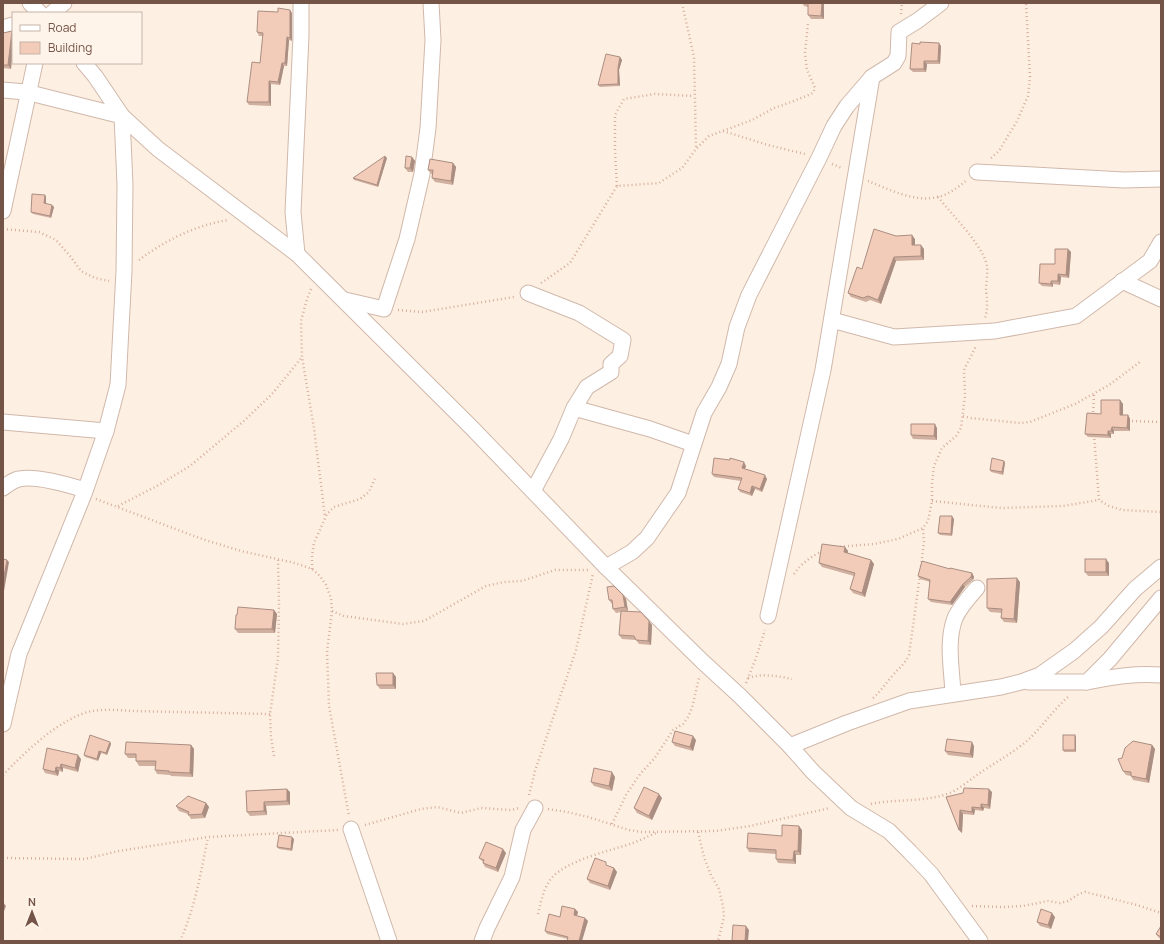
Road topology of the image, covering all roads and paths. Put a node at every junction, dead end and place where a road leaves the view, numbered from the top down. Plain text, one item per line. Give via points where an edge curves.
1 (30, 3) edge
2 (64, 3) edge
3 (301, 3) edge
4 (431, 3) edge
5 (682, 3) edge
6 (941, 3) edge
7 (1026, 3) edge
8 (39, 12) edge
9 (53, 12) edge
10 (808, 23) edge
11 (35, 64) edge
12 (85, 64) edge
13 (872, 77) junction
14 (3, 90) edge
15 (28, 93) junction
16 (694, 96) junction
17 (122, 116) junction
18 (723, 131) junction
19 (696, 149) junction
20 (820, 158) junction
21 (846, 170) dead end
22 (977, 172) junction
23 (1161, 179) edge
24 (867, 180) dead end
25 (617, 186) junction
26 (938, 198) junction
27 (3, 211) edge
28 (248, 217) junction
29 (3, 229) edge
30 (1161, 242) edge
31 (297, 254) junction
32 (317, 275) junction
33 (124, 277) junction
34 (1122, 281) junction
35 (528, 293) junction
36 (1161, 299) edge
37 (344, 300) junction
38 (384, 309) junction
39 (985, 319) dead end
40 (832, 320) junction
41 (978, 340) dead end
42 (302, 357) junction
43 (1140, 362) dead end
44 (1094, 393) junction
45 (574, 408) junction
46 (963, 416) junction
47 (1093, 419) edge
48 (1123, 420) edge
49 (3, 422) edge
50 (1161, 422) edge
51 (106, 431) junction
52 (1094, 432) edge
53 (693, 444) junction
54 (376, 476) dead end
55 (3, 488) edge
56 (533, 491) junction
57 (84, 492) junction
58 (1099, 500) junction
59 (932, 501) junction
60 (117, 507) junction
61 (1161, 512) edge
62 (326, 517) junction
63 (923, 528) junction
64 (278, 560) junction
65 (1161, 567) edge
66 (606, 568) junction
67 (312, 569) junction
68 (791, 578) dead end
69 (977, 588) dead end
70 (1161, 598) edge
71 (332, 611) junction
72 (768, 616) joint
73 (703, 662) junction
74 (1161, 675) edge
75 (748, 678) junction
76 (792, 679) dead end
77 (1021, 682) junction
78 (1086, 682) junction
79 (953, 694) junction
80 (740, 696) junction
81 (868, 703) dead end
82 (270, 714) junction
83 (3, 724) edge
84 (790, 746) junction
85 (274, 756) dead end
86 (3, 775) edge
87 (531, 804) joint
88 (848, 806) junction
89 (612, 824) dead end
90 (351, 829) junction
91 (689, 831) dead end
92 (657, 832) dead end
93 (698, 832) junction
94 (208, 837) junction
95 (3, 858) edge
96 (955, 907) junction
97 (1161, 913) edge
98 (538, 914) dead end
99 (180, 941) edge
100 (389, 941) edge
101 (482, 941) edge
102 (718, 941) edge
103 (980, 941) edge

1 - 8 street
2 - 9 street
3 - 31 street via 293,212
4 - 38 street via 433,40 428,128 422,174 407,239
5 - 16 path via 694,57
6 - 13 street via 899,32 898,56 894,63
7 - 22 path via 1030,77 1028,96 1017,121 999,150
10 - 18 path via 805,53 815,88 813,93
11 - 15 street
12 - 17 street
13 - 20 street via 834,126
13 - 40 street
14 - 15 street
15 - 17 street
15 - 27 street
16 - 19 path
16 - 25 path via 655,94 624,99 615,115
17 - 28 street via 158,149
17 - 33 street
18 - 19 path via 709,136
18 - 20 path
19 - 25 path via 682,168 659,183
20 - 21 path
20 - 53 street via 748,295 737,327 729,364 704,413
22 - 23 street via 1124,180
22 - 26 path via 955,190
24 - 26 path via 896,193 923,199
25 - 35 path via 570,264
26 - 39 path via 976,244 986,262 988,275
28 - 31 street
28 - 33 path via 214,222 156,247
29 - 33 path via 39,232 56,240 81,271 95,278
30 - 34 street via 1150,261
31 - 32 street
32 - 37 street
32 - 42 path via 301,321
33 - 51 street via 118,385
34 - 36 street
34 - 40 street via 1076,316 995,332 894,337
35 - 38 path via 524,296 422,312
35 - 45 street via 579,313 623,340 620,356 611,364 611,372 587,387
37 - 38 street
37 - 56 street
40 - 72 street
41 - 46 path via 964,370
42 - 60 path via 273,393 190,466
42 - 62 path
43 - 44 path
44 - 46 path via 1076,404 1030,422
44 - 47 path
45 - 53 street
45 - 56 street via 561,439
46 - 59 path via 961,428 942,448 934,466
48 - 50 path
49 - 51 street
51 - 57 street
52 - 58 path
53 - 66 street via 678,493 647,538 632,552
54 - 62 path via 369,492 360,499 334,507
55 - 57 street via 10,482 27,478 62,484
56 - 66 street
57 - 60 path
57 - 83 street via 19,654
58 - 59 path via 1063,506 1026,508 994,508
58 - 61 path via 1122,510
59 - 63 path via 928,521
60 - 64 path via 202,539
62 - 67 path via 314,543
63 - 68 path via 898,539 874,544 837,546 817,553
63 - 81 path via 924,542 909,655 904,666
64 - 67 path
64 - 82 path via 278,658
65 - 77 street via 1135,589 1074,651 1040,675
66 - 73 street
67 - 71 path via 326,585
69 - 79 street via 962,606 952,630 950,644
70 - 78 street via 1110,659
71 - 87 path via 344,616 403,624 424,620 486,586 522,581 555,570 594,570 576,650 535,771
71 - 90 path via 328,652 329,706
72 - 75 path
73 - 80 street
73 - 89 path via 688,717 683,724 673,730 654,759 640,774
74 - 78 street via 1123,675
75 - 76 path via 769,675
75 - 80 path
77 - 78 street
77 - 79 street
78 - 88 path via 1064,700 1017,749 956,790 932,797
79 - 84 street via 909,700
80 - 84 street
82 - 85 path
82 - 86 path via 111,709 92,711 77,715 51,732 21,756
84 - 88 street
87 - 101 street via 522,830 512,877
88 - 93 path via 750,826
88 - 96 street via 888,831 931,874
90 - 94 path
90 - 100 street
91 - 93 path
92 - 98 path via 558,871 545,889
93 - 102 path via 704,857 719,889 723,906 724,917
94 - 95 path via 85,859
94 - 99 path via 198,888
96 - 97 path via 1003,907 1048,901 1060,902 1068,901 1085,892
96 - 103 street

